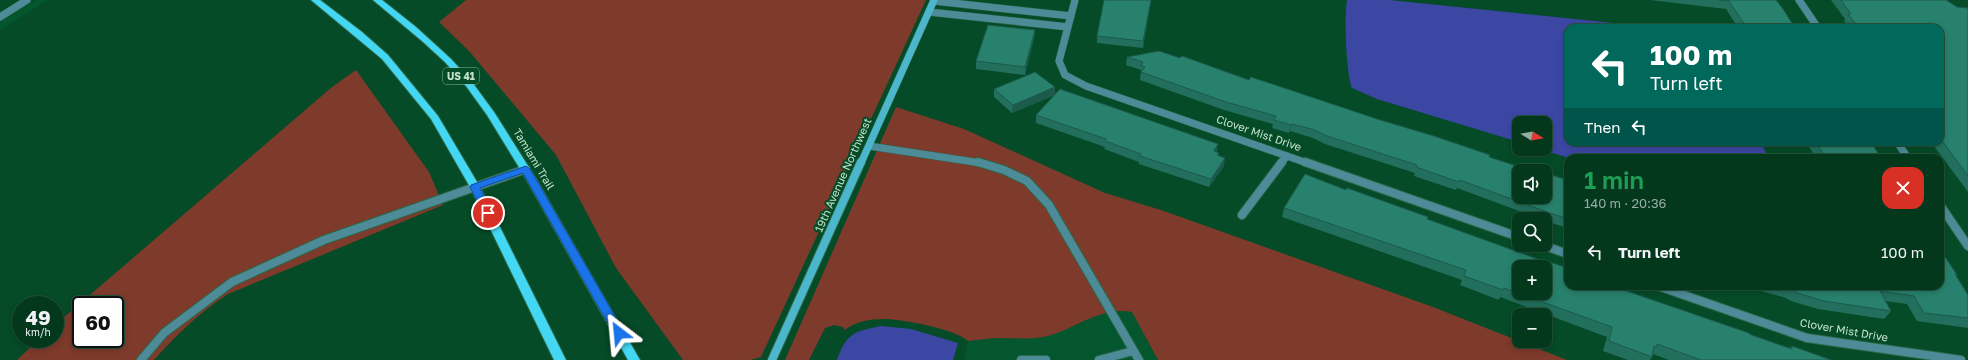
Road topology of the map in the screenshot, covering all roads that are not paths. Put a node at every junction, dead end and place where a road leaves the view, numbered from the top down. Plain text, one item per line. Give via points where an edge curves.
1 (27, 0) edge
2 (315, 0) edge
3 (377, 0) edge
4 (1075, 0) edge
5 (1799, 0) edge
6 (934, 1) edge
7 (994, 8) junction
8 (929, 12) junction
9 (1071, 16) junction
10 (0, 17) edge
11 (990, 19) junction
12 (1815, 24) edge
13 (1068, 27) junction
14 (868, 146) junction
15 (1287, 156) junction
16 (526, 169) junction
17 (475, 187) junction
18 (1944, 211) edge
19 (1242, 215) dead end
20 (1512, 235) edge
21 (1968, 246) edge
22 (1552, 248) edge
23 (1564, 253) edge
24 (1669, 290) edge
25 (1133, 351) junction
26 (141, 360) edge
27 (560, 360) edge
28 (634, 360) edge
29 (772, 360) edge
30 (1021, 360) edge
31 (1046, 360) edge
32 (1099, 360) edge
33 (1139, 360) edge
34 (1961, 360) edge

1 - 10 street
2 - 17 main road via 370,43 413,90 435,118
3 - 16 main road, Tamiami Trail / US 41 via 437,49 468,83
4 - 9 street, Clover Mist Drive
5 - 12 street
6 - 7 street
6 - 8 street, 19th Avenue Northwest
7 - 9 street
7 - 11 street
8 - 11 street
8 - 14 street, 19th Avenue Northwest
9 - 13 street, Clover Mist Drive
11 - 13 street
13 - 15 street, Clover Mist Drive via 1059,61 1065,75 1086,86
14 - 25 street via 974,161 1004,170 1027,181 1048,206
14 - 29 street, 19th Avenue Northwest
15 - 19 street
15 - 20 street, Clover Mist Drive
16 - 17 street
16 - 28 main road, Tamiami Trail / US 41
17 - 26 street via 324,240 232,282 164,333
17 - 27 main road
18 - 21 street
22 - 23 street
24 - 34 street, Clover Mist Drive via 1807,338
25 - 32 street
25 - 33 street
30 - 31 street

